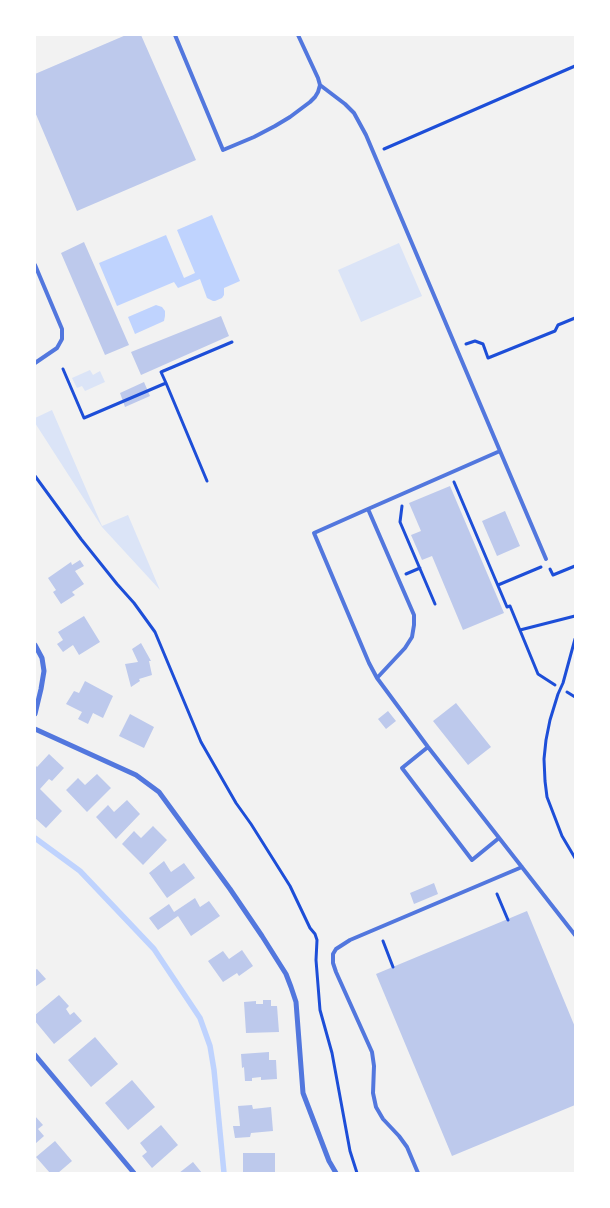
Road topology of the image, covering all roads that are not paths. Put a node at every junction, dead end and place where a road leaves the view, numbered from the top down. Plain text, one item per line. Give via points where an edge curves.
1 (175, 35) edge
2 (298, 35) edge
3 (320, 85) junction
4 (35, 265) edge
5 (35, 363) edge
6 (500, 451) junction
7 (368, 509) junction
8 (546, 559) dead end
9 (35, 645) edge
10 (377, 678) junction
11 (35, 714) edge
12 (35, 729) edge
13 (428, 747) junction
14 (499, 838) junction
15 (522, 867) junction
16 (575, 935) edge
17 (35, 1055) edge
18 (134, 1173) edge
19 (336, 1173) edge
20 (418, 1173) edge

1 - 3 lane via 224,150 290,117 316,97
2 - 3 lane
3 - 6 lane via 345,104 366,135
4 - 5 lane via 62,329 62,339 57,348
6 - 7 lane
6 - 8 lane
7 - 10 lane via 414,615 412,637
7 - 10 lane via 314,532
9 - 11 street via 44,671
10 - 13 lane
12 - 19 street via 136,775 159,792 262,936 286,974 296,1002 303,1094
13 - 14 lane
13 - 14 lane via 402,768 472,860
14 - 15 lane
15 - 16 lane
15 - 20 lane via 350,940 333,954 336,972 372,1052 376,1108 407,1147
17 - 18 street

